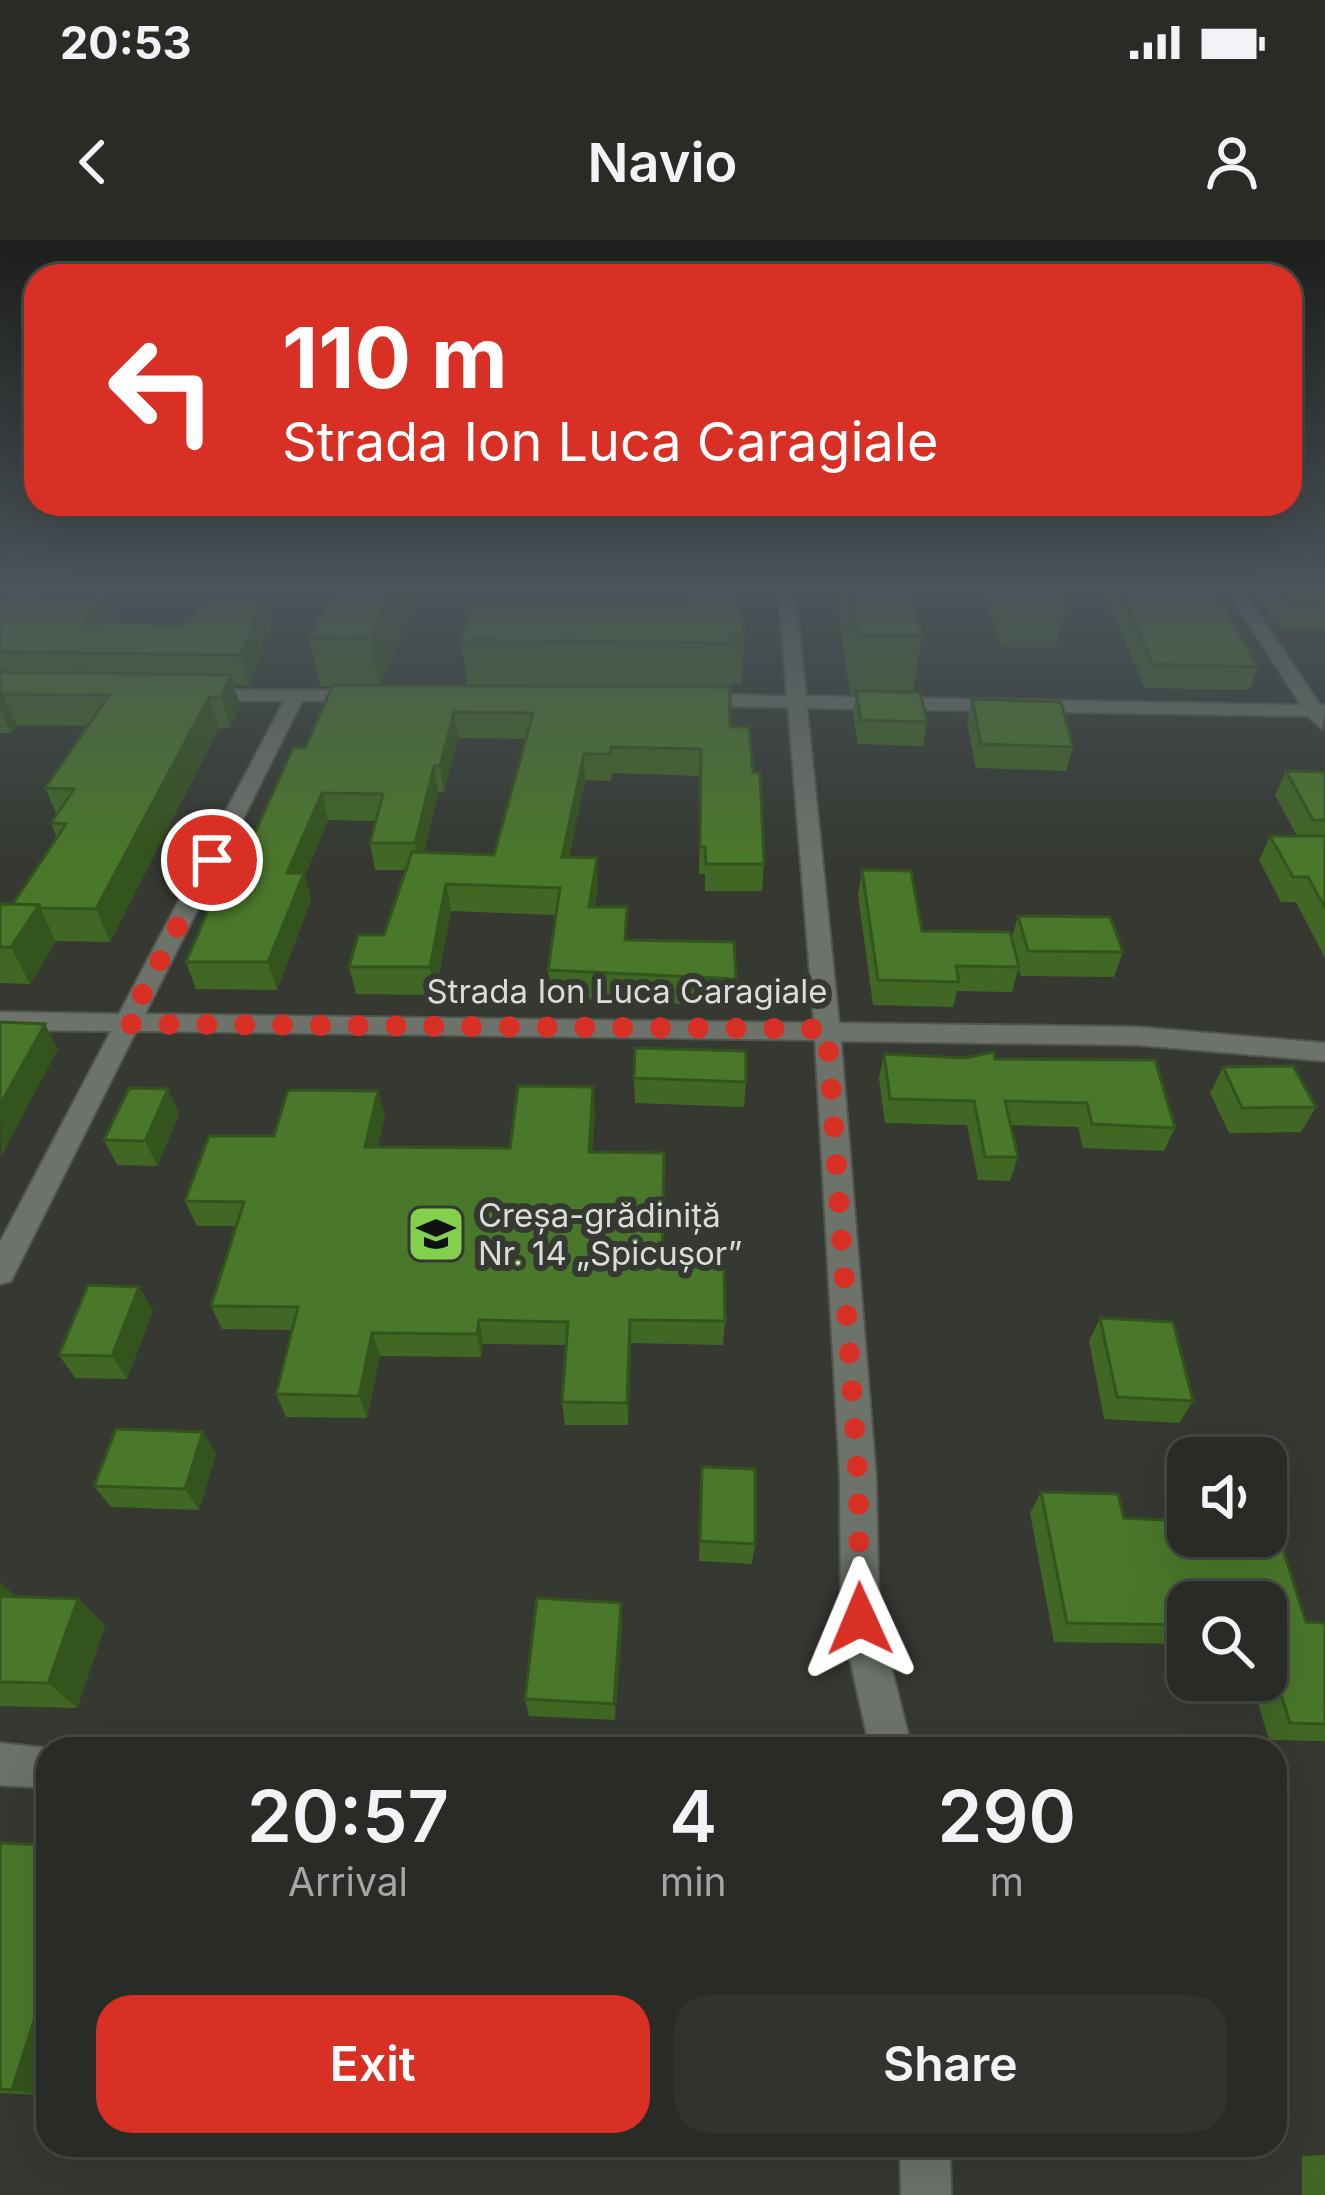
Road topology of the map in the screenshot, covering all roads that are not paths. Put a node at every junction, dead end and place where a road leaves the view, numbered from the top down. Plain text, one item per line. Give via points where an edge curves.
1 (796, 675) edge
2 (1293, 675) edge
3 (182, 694) edge
4 (296, 695) junction
5 (386, 697) edge
6 (661, 700) edge
7 (799, 702) junction
8 (1321, 717) edge
9 (0, 1021) edge
10 (127, 1024) junction
11 (827, 1029) junction
12 (1325, 1052) edge
13 (0, 1272) edge
14 (888, 1737) edge
15 (0, 1764) edge
16 (36, 1766) edge
17 (926, 2157) edge
18 (926, 2195) edge

1 - 7 street
2 - 8 street
3 - 4 street
4 - 5 street
4 - 10 street
6 - 7 street
7 - 8 street
7 - 11 street
9 - 10 street, Strada Ion Luca Caragiale
10 - 11 street, Strada Ion Luca Caragiale
10 - 13 street
11 - 12 street, Strada Ion Luca Caragiale via 1138,1036
11 - 14 street via 860,1619
15 - 16 street
17 - 18 street

